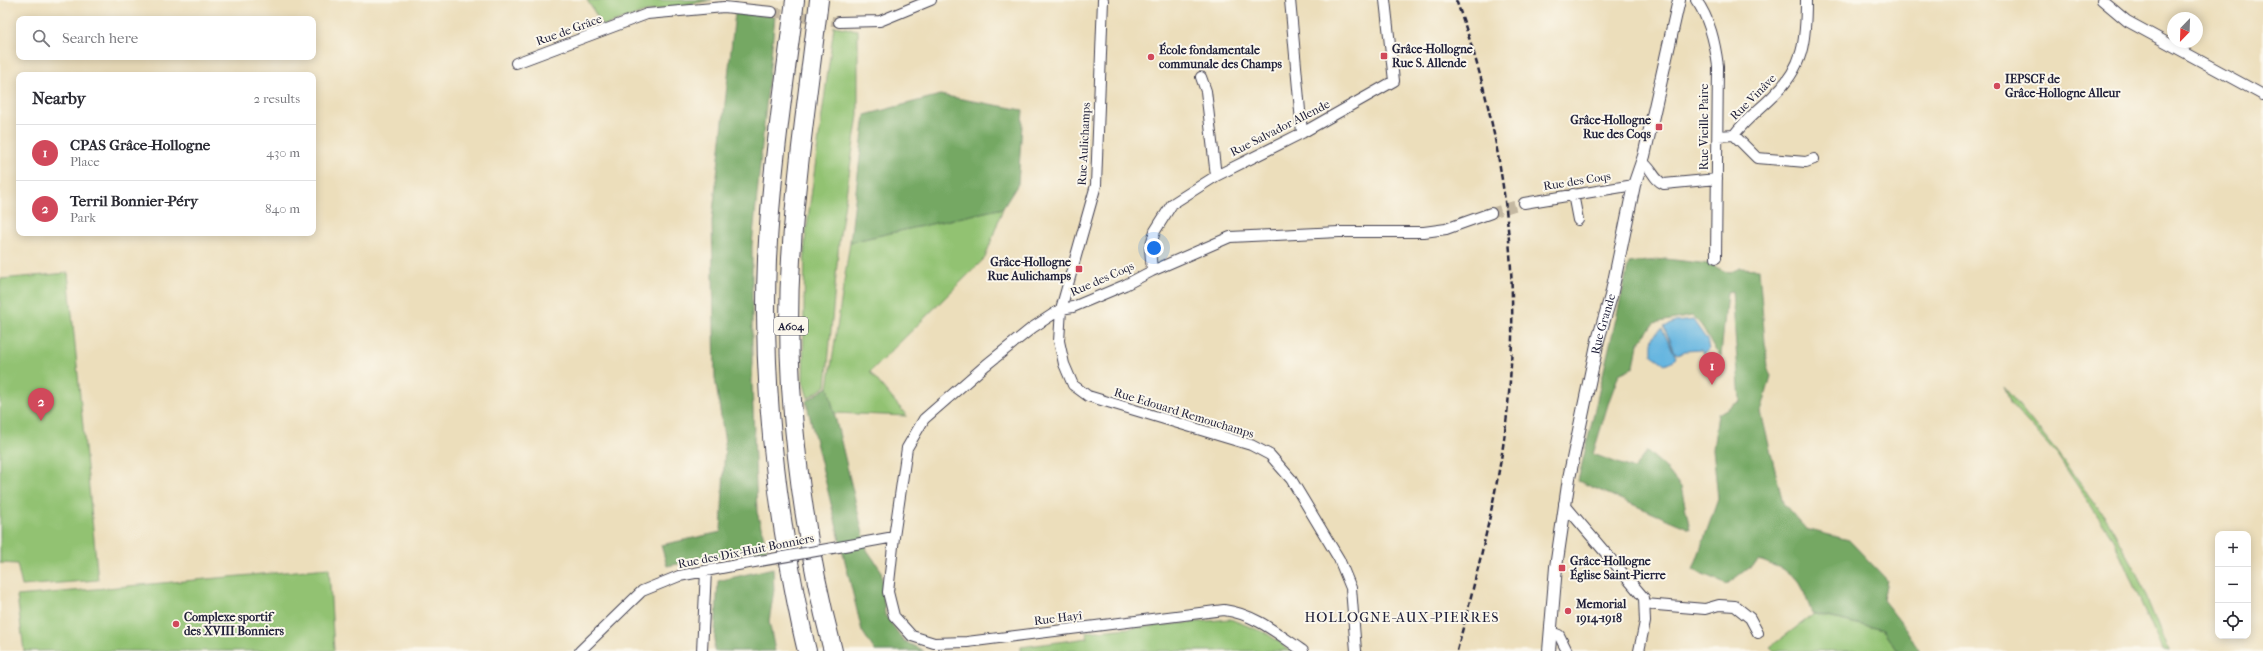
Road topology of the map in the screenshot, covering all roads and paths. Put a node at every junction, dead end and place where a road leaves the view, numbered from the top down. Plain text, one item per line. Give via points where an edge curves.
1 (795, 0) edge
2 (820, 0) edge
3 (931, 0) edge
4 (1103, 0) edge
5 (1290, 0) edge
6 (1385, 0) edge
7 (1679, 0) edge
8 (1696, 0) edge
9 (1806, 0) edge
10 (2102, 0) edge
11 (772, 12) tunnel mouth
12 (839, 22) tunnel mouth
13 (516, 63) dead end
14 (1201, 77) dead end
15 (2263, 95) edge
16 (1302, 133) junction
17 (1726, 136) junction
18 (1814, 159) dead end
19 (1642, 162) junction
20 (1216, 176) junction
21 (1717, 178) junction
22 (1634, 185) junction
23 (1573, 194) junction
24 (1524, 202) tunnel mouth
25 (1490, 213) tunnel mouth
26 (1578, 220) dead end
27 (1716, 258) dead end
28 (1152, 270) junction
29 (1061, 310) junction
30 (1564, 504) junction
31 (894, 537) junction
32 (706, 570) junction
33 (1645, 604) junction
34 (1551, 632) junction
35 (1758, 633) dead end
36 (580, 651) edge
37 (702, 651) edge
38 (807, 651) edge
39 (833, 651) edge
40 (1303, 651) edge
41 (1356, 651) edge
42 (1549, 651) edge
43 (1567, 651) edge
44 (1639, 651) edge

1 - 38 highway, A604 via 774,167 767,259 766,352 773,454 788,558
2 - 39 highway, A604 via 798,170 791,253 790,353 796,444 825,620
3 - 12 street via 880,22
4 - 29 street, Rue Aulichamps via 1096,185
5 - 16 street
6 - 16 street, Rue Salvador Allende via 1394,82
7 - 19 street, Rue Grande
8 - 17 street, Rue Vieille Paire via 1715,43
9 - 17 street, Rue Vinâve via 1804,49 1791,76 1774,95
10 - 15 street via 2127,21
11 - 13 street, Rue de Grâce via 724,7 647,14
14 - 20 street via 1206,91
16 - 20 street, Rue Salvador Allende
17 - 18 street via 1757,158 1806,162
17 - 21 street, Rue Vieille Paire
19 - 21 street via 1648,165 1658,182 1664,184
19 - 22 street, Rue Grande
20 - 28 street, Rue Salvador Allende via 1172,204 1155,231 1150,248
21 - 27 street, Rue Vieille Paire
22 - 23 street, Rue des Coqs
22 - 30 street, Rue Grande
23 - 24 street, Rue des Coqs
23 - 26 street
25 - 28 street, Rue des Coqs via 1446,228 1424,232 1345,232 1230,238
28 - 29 street, Rue des Coqs via 1125,285
29 - 31 street, Rue des Coqs via 1032,328 924,419 907,448
29 - 41 street, Rue Edouard Remouchamps via 1059,341 1064,364 1073,385 1088,396 1251,445 1270,455 1291,479 1338,559 1351,588
30 - 33 street via 1644,598
30 - 34 street, Rue Grande
31 - 32 street, Rue des Dix-Huit Bonniers, bridge
31 - 40 street, Rue Hayî via 888,592 894,616 912,636 934,643 975,641 1224,610 1239,612 1262,622
32 - 36 street, Rue des Dix-Huit Bonniers via 679,576 642,591
32 - 37 street
33 - 35 street via 1705,609 1719,605 1735,606 1750,618
33 - 44 street via 1645,622
34 - 42 street, Rue Grande
34 - 43 street via 1559,635

